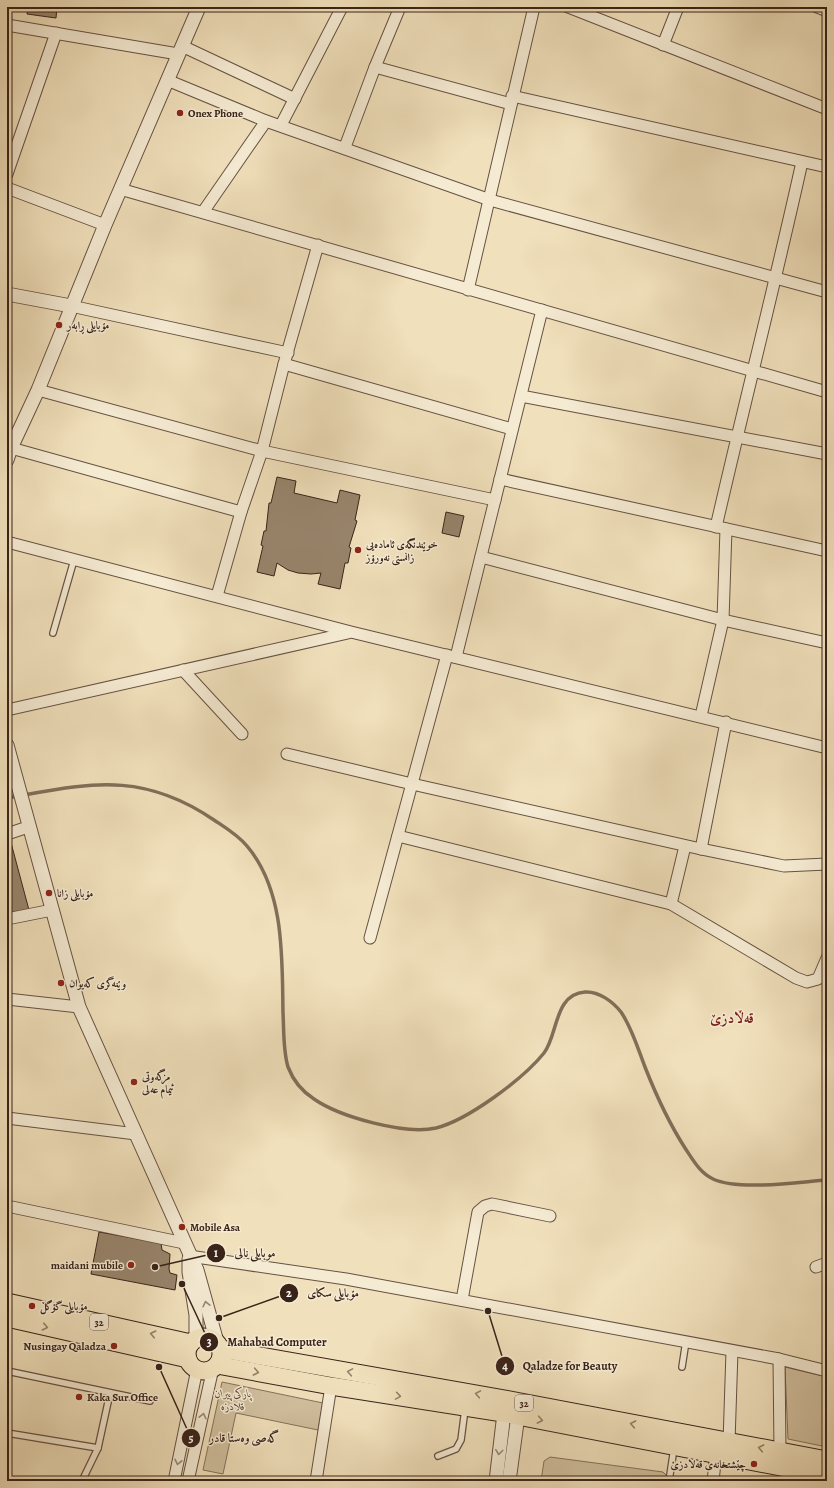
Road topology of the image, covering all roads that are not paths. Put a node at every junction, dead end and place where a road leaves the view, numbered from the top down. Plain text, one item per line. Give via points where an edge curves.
1 (199, 7) edge
2 (400, 7) edge
3 (534, 7) edge
4 (568, 7) edge
5 (678, 7) edge
6 (817, 7) edge
7 (338, 8) edge
8 (827, 11) edge
9 (7, 25) edge
10 (56, 33) junction
11 (662, 45) junction
12 (180, 50) junction
13 (375, 67) junction
14 (167, 80) junction
15 (295, 99) junction
16 (511, 100) junction
17 (827, 109) edge
18 (266, 121) junction
19 (282, 125) junction
20 (345, 147) junction
21 (802, 162) junction
22 (827, 167) edge
23 (7, 174) edge
24 (7, 188) edge
25 (120, 189) junction
26 (490, 200) junction
27 (203, 212) junction
28 (105, 224) junction
29 (318, 245) junction
30 (776, 278) junction
31 (468, 290) junction
32 (827, 292) edge
33 (7, 294) edge
34 (71, 306) junction
35 (542, 310) junction
36 (286, 358) junction
37 (752, 371) junction
38 (38, 390) junction
39 (827, 392) edge
40 (521, 396) junction
41 (512, 429) junction
42 (736, 436) junction
43 (262, 452) junction
44 (9, 454) edge
45 (827, 454) edge
46 (500, 479) junction
47 (495, 500) junction
48 (241, 512) junction
49 (721, 528) junction
50 (7, 542) edge
51 (827, 551) edge
52 (481, 557) junction
53 (74, 560) junction
54 (217, 596) junction
55 (724, 620) junction
56 (351, 632) junction
57 (53, 633) dead end
58 (827, 643) edge
59 (452, 656) junction
60 (183, 670) junction
61 (7, 710) edge
62 (701, 716) junction
63 (726, 722) junction
64 (242, 734) dead end
65 (7, 745) edge
66 (827, 748) edge
67 (287, 754) dead end
68 (412, 784) junction
69 (28, 825) junction
70 (7, 834) edge
71 (398, 836) junction
72 (685, 846) junction
73 (701, 850) junction
74 (827, 864) edge
75 (671, 904) junction
76 (52, 910) junction
77 (7, 919) edge
78 (370, 938) dead end
79 (827, 958) edge
80 (7, 999) edge
81 (79, 1007) junction
82 (7, 1118) edge
83 (136, 1134) junction
84 (7, 1206) edge
85 (550, 1216) dead end
86 (184, 1243) junction
87 (189, 1256) junction
88 (827, 1263) edge
89 (816, 1267) dead end
90 (462, 1300) junction
91 (7, 1302) edge
92 (7, 1318) edge
93 (686, 1341) junction
94 (732, 1351) junction
95 (205, 1354) junction
96 (779, 1358) junction
97 (682, 1367) dead end
98 (7, 1371) edge
99 (827, 1371) edge
100 (331, 1386) junction
101 (110, 1393) junction
102 (150, 1401) dead end
103 (465, 1407) junction
104 (512, 1408) junction
105 (7, 1433) edge
106 (729, 1442) junction
107 (674, 1446) junction
108 (98, 1448) junction
109 (780, 1451) junction
110 (716, 1454) junction
111 (438, 1456) dead end
112 (827, 1460) edge
113 (810, 1470) edge
114 (827, 1476) edge
115 (82, 1481) edge
116 (174, 1481) edge
117 (188, 1481) edge
118 (316, 1481) edge
119 (496, 1481) edge
120 (509, 1481) edge
121 (669, 1481) edge
122 (713, 1481) edge

1 - 12 street
2 - 13 street
3 - 16 street
4 - 11 street
5 - 11 street
6 - 8 street
7 - 15 street
9 - 10 street
10 - 12 street
10 - 23 street
11 - 17 street
12 - 14 street
12 - 15 street
13 - 16 street
13 - 20 street
14 - 18 street
14 - 25 street
15 - 19 street
16 - 21 street
16 - 26 street
18 - 19 street
18 - 27 street
19 - 20 street
20 - 26 street
21 - 22 street
21 - 30 street
24 - 28 street
25 - 27 street
25 - 28 street
26 - 30 street
26 - 31 street
27 - 29 street
28 - 34 street
29 - 31 street
29 - 36 street
30 - 32 street
30 - 37 street
31 - 35 street
33 - 34 street
34 - 36 street
34 - 38 street
35 - 37 street
35 - 40 street
36 - 41 street
36 - 43 street
37 - 39 street
37 - 42 street
38 - 43 street
38 - 44 street
40 - 41 street
40 - 42 street
41 - 46 street
42 - 45 street
42 - 49 street
43 - 47 street
43 - 48 street
44 - 48 street
46 - 47 street
46 - 49 street
47 - 52 street
48 - 54 street
49 - 51 street
49 - 55 street
50 - 53 street
52 - 55 street
52 - 59 street
53 - 54 street
53 - 57 lane
54 - 56 street
55 - 58 street
55 - 62 street
56 - 59 street
56 - 60 street
59 - 62 street
59 - 68 street
60 - 61 street
60 - 64 street
62 - 63 street
63 - 66 street
63 - 73 street
65 - 69 street
67 - 68 street
68 - 71 street
68 - 72 street
69 - 70 street
69 - 76 street
71 - 75 street
71 - 78 street
72 - 73 street
72 - 75 street
73 - 74 street via 784,866
75 - 79 street via 796,978 807,982 818,979
76 - 77 street
76 - 81 street
80 - 81 street
81 - 83 street
82 - 83 street
83 - 86 street
84 - 86 street
85 - 90 street via 492,1204 478,1212
86 - 87 street
87 - 90 street via 346,1278
87 - 95 street via 188,1272
95 -> 87 street via 200,1278
88 - 89 street
90 - 93 street
95 -> 91 main road, 32
92 -> 95 main road, 32
93 - 94 street
93 - 97 lane
94 - 96 street
94 - 106 street
95 -> 100 main road, 32
104 -> 95 main road, 32
95 -> 116 street
117 -> 95 street
96 - 99 street
96 - 109 street
98 - 101 lane
100 -> 103 main road, 32
100 - 118 street
101 - 102 lane
101 - 108 lane
103 - 104 main road, 32
103 - 111 lane via 461,1440 456,1449
106 -> 104 main road, 32
104 -> 107 main road, 32
104 -> 119 street
104 - 120 street
105 - 108 lane
109 -> 106 main road, 32
107 - 110 main road, 32
107 - 121 lane
108 - 115 lane
109 - 113 main road, 32
110 - 113 main road, 32
110 - 122 street
112 - 113 main road, 32
113 - 114 main road, 32

